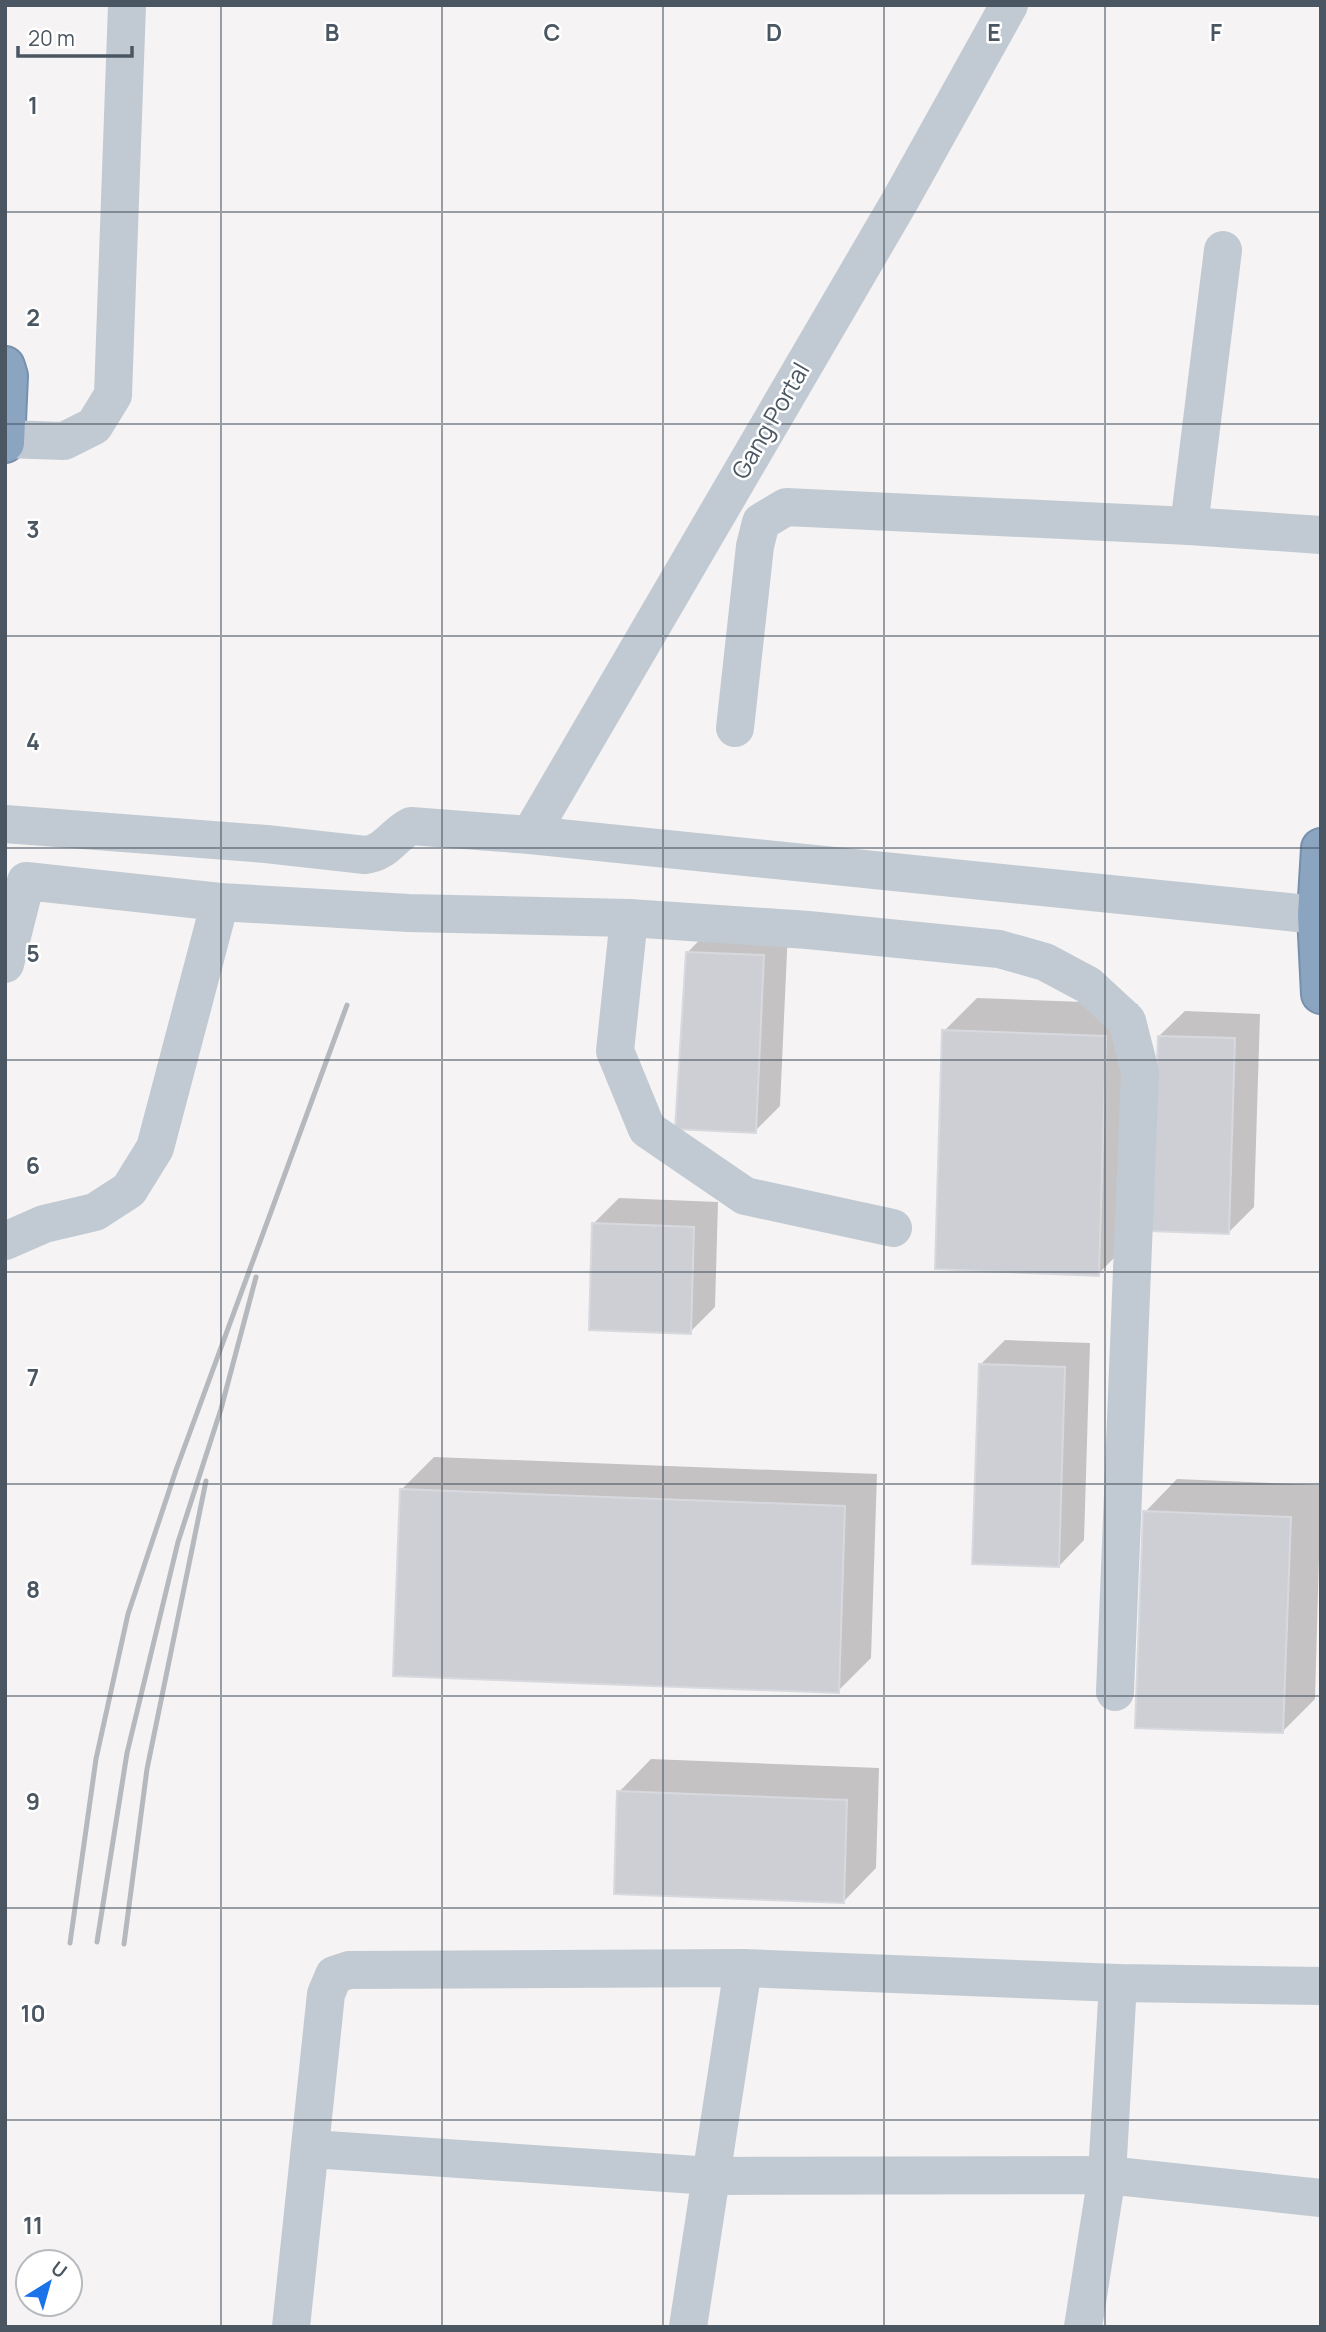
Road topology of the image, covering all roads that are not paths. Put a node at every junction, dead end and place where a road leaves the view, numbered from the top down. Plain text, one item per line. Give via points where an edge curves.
1 (127, 5) edge
2 (1009, 5) edge
3 (1223, 250) dead end
4 (5, 366) edge
5 (5, 441) edge
6 (1189, 526) junction
7 (1321, 535) edge
8 (736, 728) dead end
9 (5, 824) edge
10 (530, 835) junction
11 (1321, 848) edge
12 (16, 880) edge
13 (220, 902) junction
14 (1317, 915) junction
15 (629, 918) junction
16 (5, 964) edge
17 (1321, 993) edge
18 (893, 1228) dead end
19 (5, 1241) edge
20 (1115, 1692) dead end
21 (743, 1968) junction
22 (1118, 1983) junction
23 (1321, 1986) edge
24 (312, 2149) junction
25 (1107, 2175) junction
26 (710, 2176) junction
27 (1321, 2198) edge
28 (291, 2327) edge
29 (688, 2327) edge
30 (1083, 2327) edge

1 - 5 street via 113,395 94,426 64,441
2 - 10 street, Gang Portal via 901,200
3 - 6 street
4 - 5 highway
6 - 7 street
6 - 8 street via 786,507 761,522 758,534
9 - 10 street via 365,855 384,849 398,832 411,826
10 - 14 street
11 - 14 highway
12 - 13 street
12 - 16 street
13 - 15 street via 408,913
13 - 19 street via 155,1148 129,1191 95,1212 44,1224
14 - 17 highway
15 - 18 street via 615,1051 646,1129 745,1196
15 - 20 street via 999,949 1045,962 1088,985 1127,1021 1140,1072
21 - 22 street
21 - 24 street via 349,1970 334,1975 326,1994
21 - 26 street
22 - 23 street
22 - 25 street
24 - 26 street
24 - 28 street
25 - 26 street
25 - 27 street
25 - 30 street
26 - 29 street

